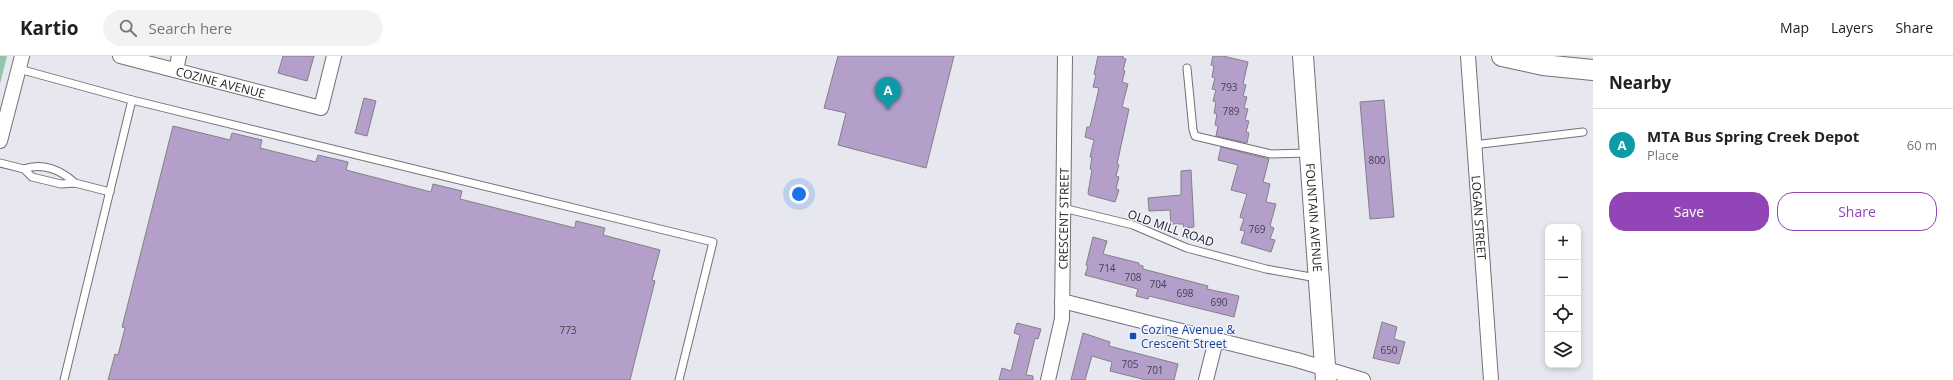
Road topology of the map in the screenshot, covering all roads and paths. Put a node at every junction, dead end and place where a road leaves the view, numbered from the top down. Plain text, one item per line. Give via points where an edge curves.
1 (120, 56) edge
2 (179, 56) edge
3 (334, 56) edge
4 (1065, 56) edge
5 (1303, 56) edge
6 (1468, 56) edge
7 (1502, 56) edge
8 (20, 62) edge
9 (1187, 68) dead end
10 (176, 70) junction
11 (1593, 70) edge
12 (132, 100) junction
13 (1583, 132) dead end
14 (0, 141) edge
15 (1473, 146) junction
16 (1310, 153) junction
17 (0, 163) edge
18 (24, 169) junction
19 (75, 183) junction
20 (110, 192) junction
21 (1063, 208) junction
22 (1318, 278) junction
23 (1062, 301) junction
24 (1216, 340) junction
25 (1326, 374) edge
26 (64, 380) edge
27 (679, 380) edge
28 (1048, 380) edge
29 (1206, 380) edge
30 (1363, 380) edge
31 (1491, 380) edge

1 - 10 street, COZINE AVENUE
2 - 10 street
3 - 10 street, COZINE AVENUE via 321,108
4 - 21 street, CRESCENT STREET
5 - 16 main road, FOUNTAIN AVENUE
6 - 15 street, LOGAN STREET
7 - 11 main road via 1550,66
8 - 12 lane
8 - 14 street
9 - 16 lane via 1195,136 1271,154
12 - 20 lane
12 - 27 lane via 713,242
13 - 15 lane
15 - 31 street, LOGAN STREET
16 - 22 main road, FOUNTAIN AVENUE
17 - 18 lane
18 - 19 lane via 32,177 61,184
18 - 19 lane via 35,165 64,173
19 - 20 lane
20 - 26 lane
21 - 22 lane, OLD MILL ROAD via 1133,225 1186,248 1266,269
21 - 23 street, CRESCENT STREET
22 - 25 main road, FOUNTAIN AVENUE
23 - 24 street
23 - 28 street, CRESCENT STREET via 1062,319
24 - 25 street
24 - 29 street
25 - 30 street

